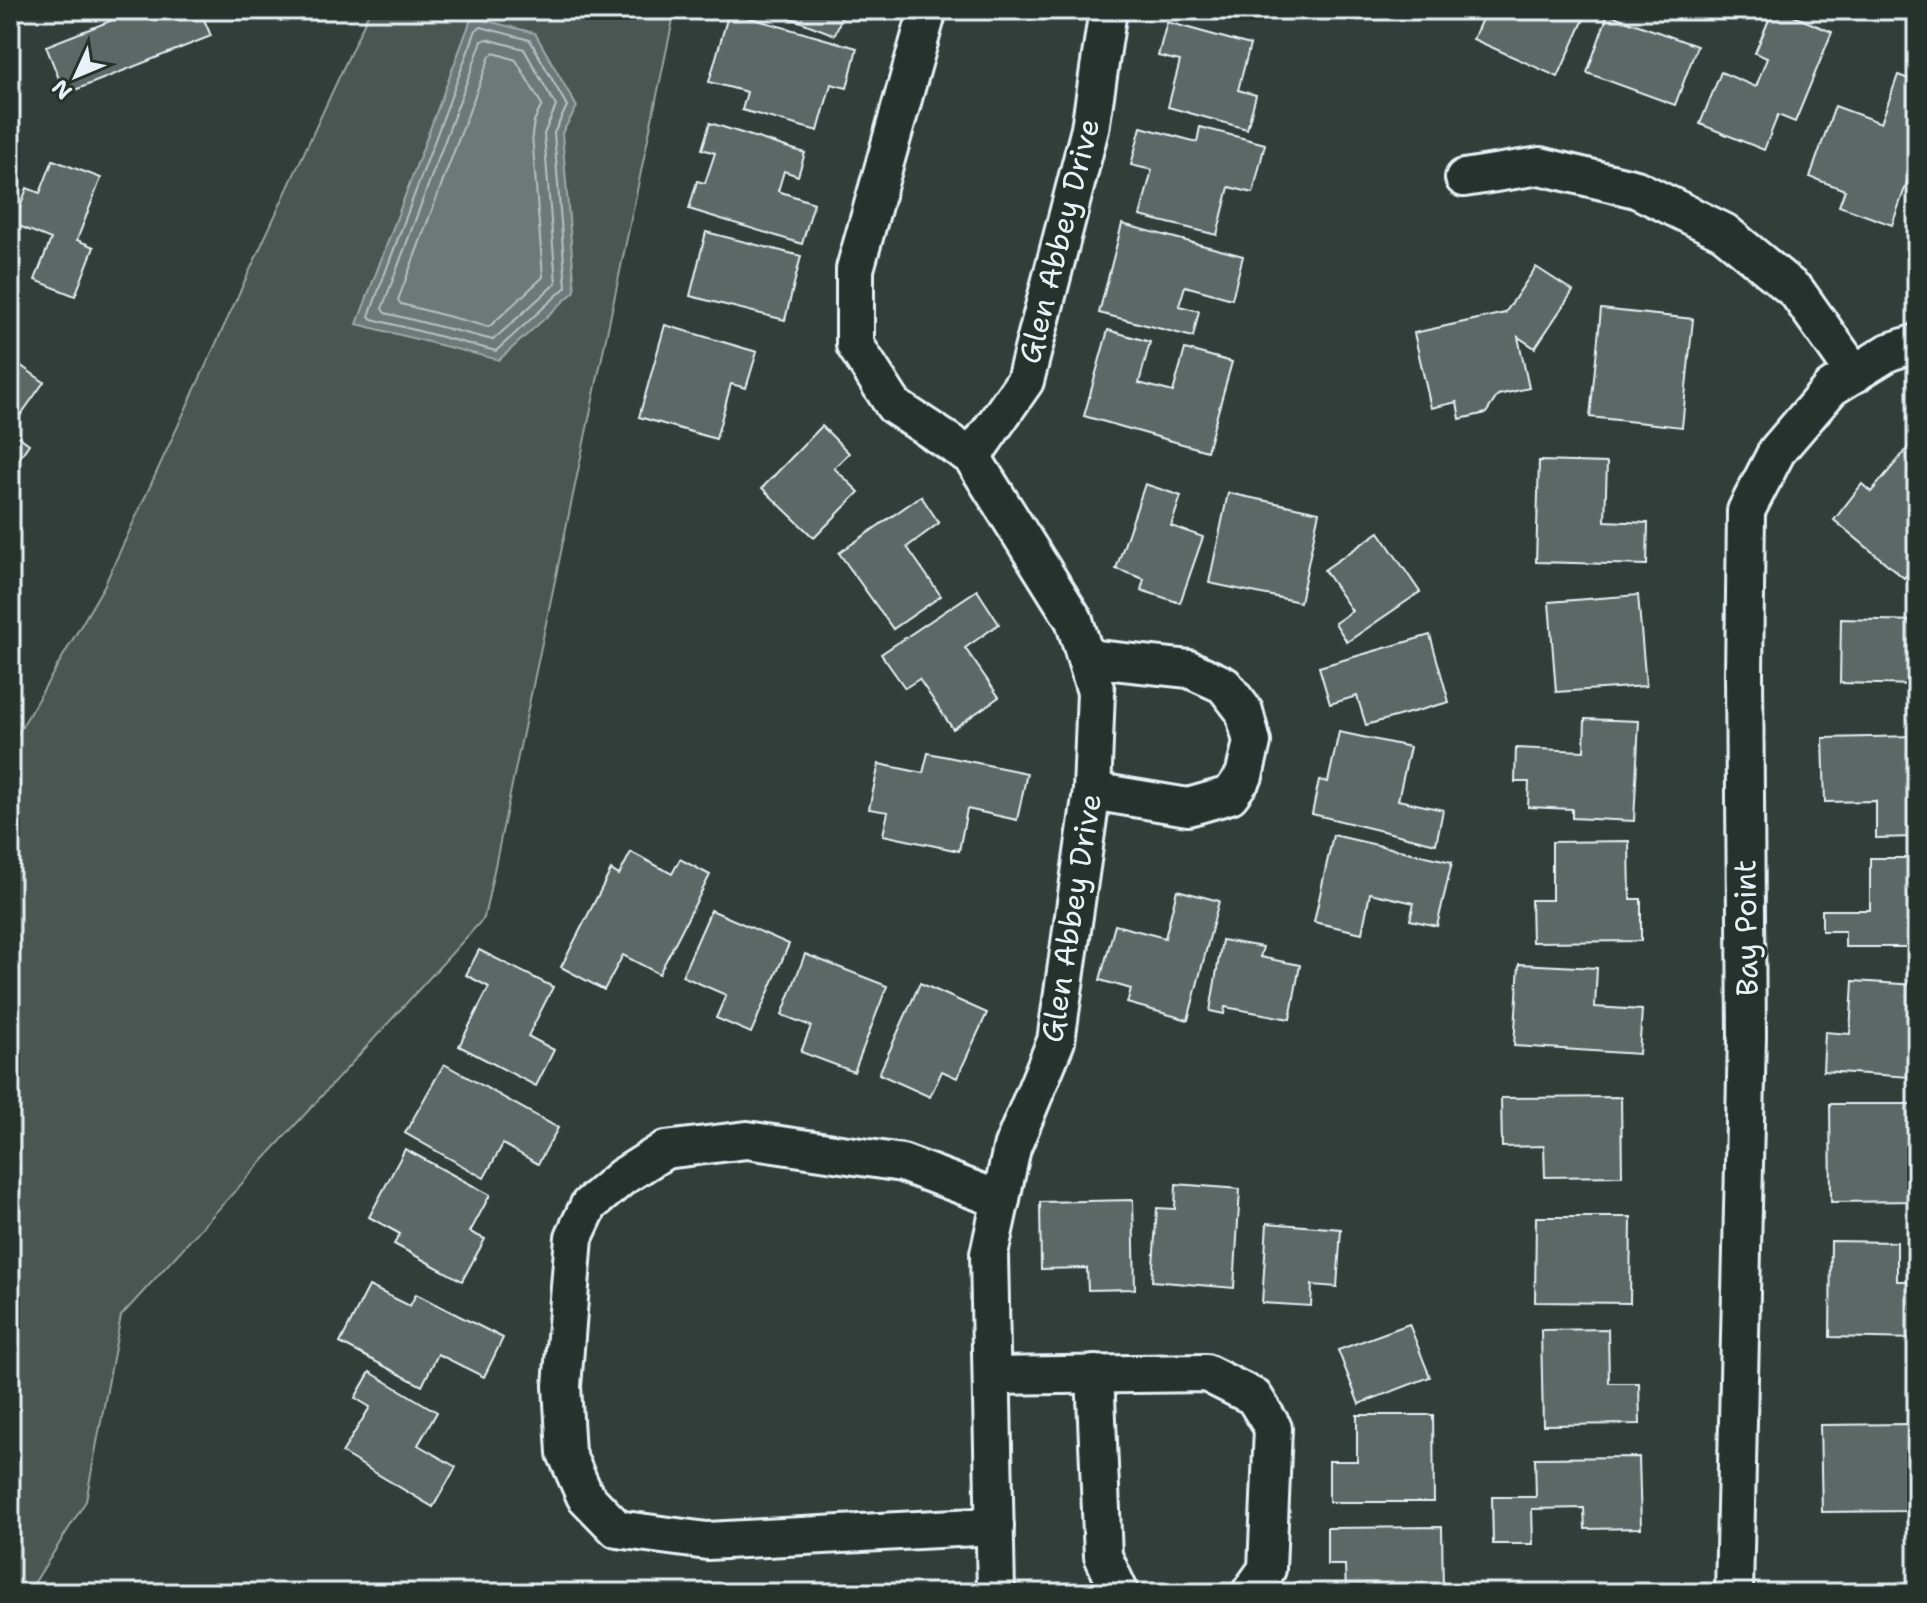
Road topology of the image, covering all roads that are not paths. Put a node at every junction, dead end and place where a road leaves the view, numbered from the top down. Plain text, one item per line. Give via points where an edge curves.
1 (928, 10) edge
2 (1108, 10) edge
3 (1464, 178) dead end
4 (1917, 343) edge
5 (1855, 374) junction
6 (972, 457) junction
7 (1086, 658) junction
8 (1092, 791) junction
9 (1001, 1200) junction
10 (1095, 1374) junction
11 (992, 1376) junction
12 (995, 1526) junction
13 (996, 1593) edge
14 (1120, 1593) edge
15 (1250, 1593) edge
16 (1734, 1593) edge

1 - 6 street, Glen Abbey Drive via 855,269 855,345 894,406
2 - 6 street, Glen Abbey Drive via 1090,129 1025,381
3 - 5 street via 1540,166 1636,189 1724,232 1797,292
4 - 5 street, Bay Point via 1889,352
5 - 16 street, Bay Point via 1831,388 1777,451 1746,511 1747,1036
6 - 7 street, Glen Abbey Drive via 1074,620
7 - 8 street, Glen Abbey Drive via 1096,692
7 - 8 street via 1189,669 1224,685 1244,711 1252,742 1244,776 1230,795 1188,807
8 - 9 street, Glen Abbey Drive via 1056,1041 1012,1148
9 - 11 street, Glen Abbey Drive via 989,1254
9 - 12 street via 902,1163 747,1140 665,1150 589,1205 574,1237 562,1386 566,1453 585,1496 617,1529 707,1541
10 - 11 street
10 - 14 street via 1103,1556
10 - 15 street via 1206,1373 1254,1397 1273,1428 1267,1569
11 - 12 street, Glen Abbey Drive
12 - 13 street, Glen Abbey Drive

